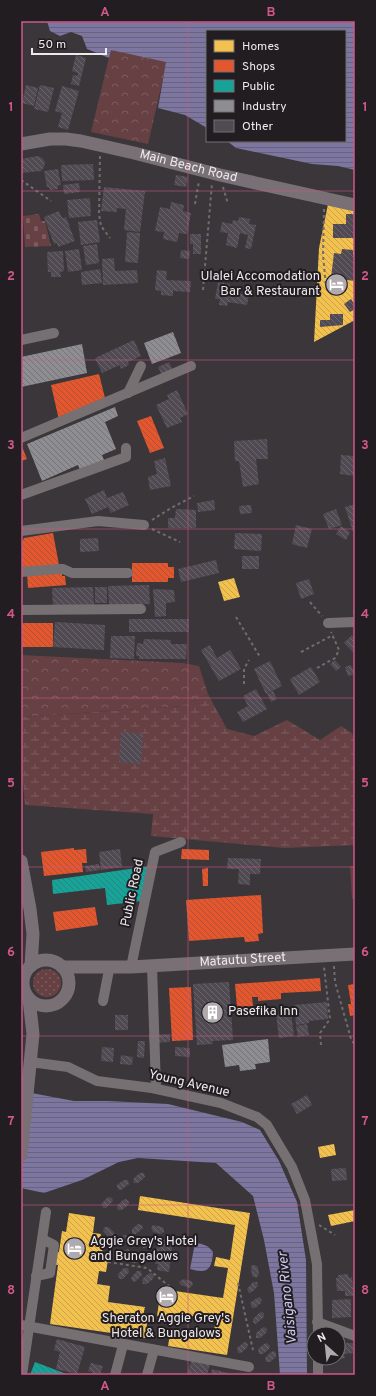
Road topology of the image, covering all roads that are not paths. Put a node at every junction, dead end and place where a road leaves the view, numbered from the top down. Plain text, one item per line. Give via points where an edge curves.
1 (21, 144) edge
2 (355, 205) edge
3 (54, 333) dead end
4 (21, 340) edge
5 (141, 366) dead end
6 (191, 366) dead end
7 (128, 393) junction
8 (21, 438) edge
9 (126, 448) dead end
10 (21, 495) edge
11 (144, 525) road end
12 (21, 531) edge
13 (21, 572) edge
14 (128, 573) dead end
15 (141, 609) dead end
16 (21, 610) edge
17 (355, 622) edge
18 (328, 623) road end
19 (181, 842) dead end
20 (21, 861) edge
21 (33, 934) junction
22 (355, 954) edge
23 (49, 960) junction
24 (31, 966) junction
25 (62, 966) junction
26 (152, 966) junction
27 (131, 967) junction
28 (108, 970) junction
29 (69, 984) junction
30 (28, 999) junction
31 (103, 1002) dead end
32 (45, 1007) junction
33 (33, 1034) junction
34 (29, 1066) junction
35 (156, 1088) junction
36 (21, 1155) edge
37 (46, 1212) dead end
38 (317, 1322) junction
39 (25, 1326) edge
40 (317, 1326) edge
41 (355, 1336) edge
42 (124, 1345) junction
43 (154, 1350) junction
44 (248, 1367) dead end
45 (22, 1375) edge
46 (115, 1375) edge
47 (147, 1375) edge

1 - 2 main road, Main Beach Road via 66,139 100,145
3 - 4 street
5 - 7 street
6 - 7 street
7 - 8 street
9 - 10 street via 126,457
11 - 12 street via 98,522
13 - 14 street via 63,569 72,573
15 - 16 street
17 - 18 street
19 - 27 street, Public Road via 155,852
20 - 21 main road
21 - 23 main road via 36,944
21 - 24 main road
22 - 26 main road, Matautu Street
23 - 24 main road via 36,962
23 - 25 main road
24 - 30 main road via 26,971 23,983
25 - 27 main road, Matautu Street
25 - 29 main road via 67,973
26 - 27 main road, Matautu Street
26 - 35 street
27 - 28 main road, Matautu Street
28 - 29 main road, Matautu Street via 79,976
28 - 31 street
29 - 32 main road via 61,1001
30 - 32 main road
30 - 33 main road
32 - 33 main road
33 - 34 main road
34 - 35 street, Young Avenue via 68,1067 97,1081
34 - 36 main road
35 - 38 street, Young Avenue via 221,1103 257,1117 267,1125 292,1167 305,1200 318,1264
37 - 39 street
38 - 40 street, Young Avenue
38 - 41 street
39 - 42 street
39 - 45 street
42 - 43 street
42 - 46 street
43 - 44 street
43 - 47 street

